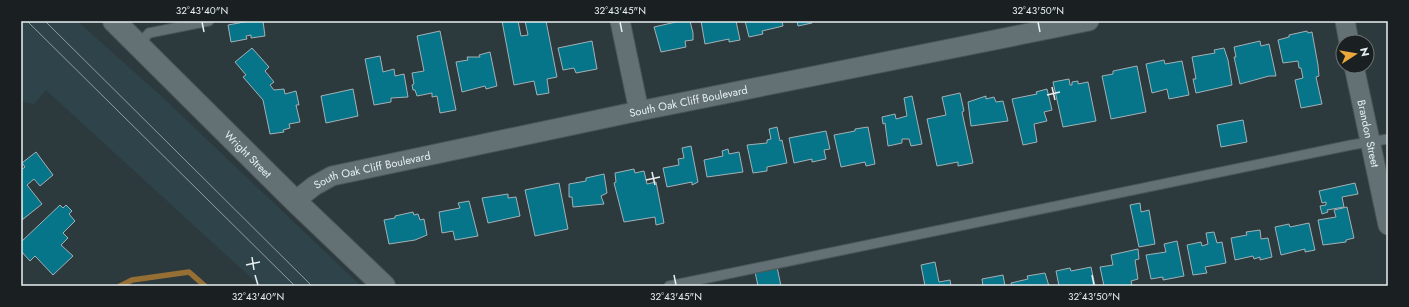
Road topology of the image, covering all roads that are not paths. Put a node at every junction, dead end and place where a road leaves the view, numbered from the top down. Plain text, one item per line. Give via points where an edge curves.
1 (114, 21) edge
2 (210, 21) edge
3 (620, 21) edge
4 (1089, 21) edge
5 (1345, 21) edge
6 (1347, 34) edge
7 (138, 45) junction
8 (1357, 74) edge
9 (639, 111) junction
10 (1379, 140) edge
11 (295, 201) junction
12 (1388, 225) edge
13 (384, 286) edge
14 (669, 286) edge

1 - 7 street, Wright Street
2 - 7 lane via 149,33
3 - 9 street
4 - 9 street, South Oak Cliff Boulevard
5 - 6 street
7 - 11 street, Wright Street
8 - 10 street, Brandon Street
9 - 11 street, South Oak Cliff Boulevard via 332,176
10 - 12 street, Brandon Street
10 - 14 lane
11 - 13 street, Wright Street

